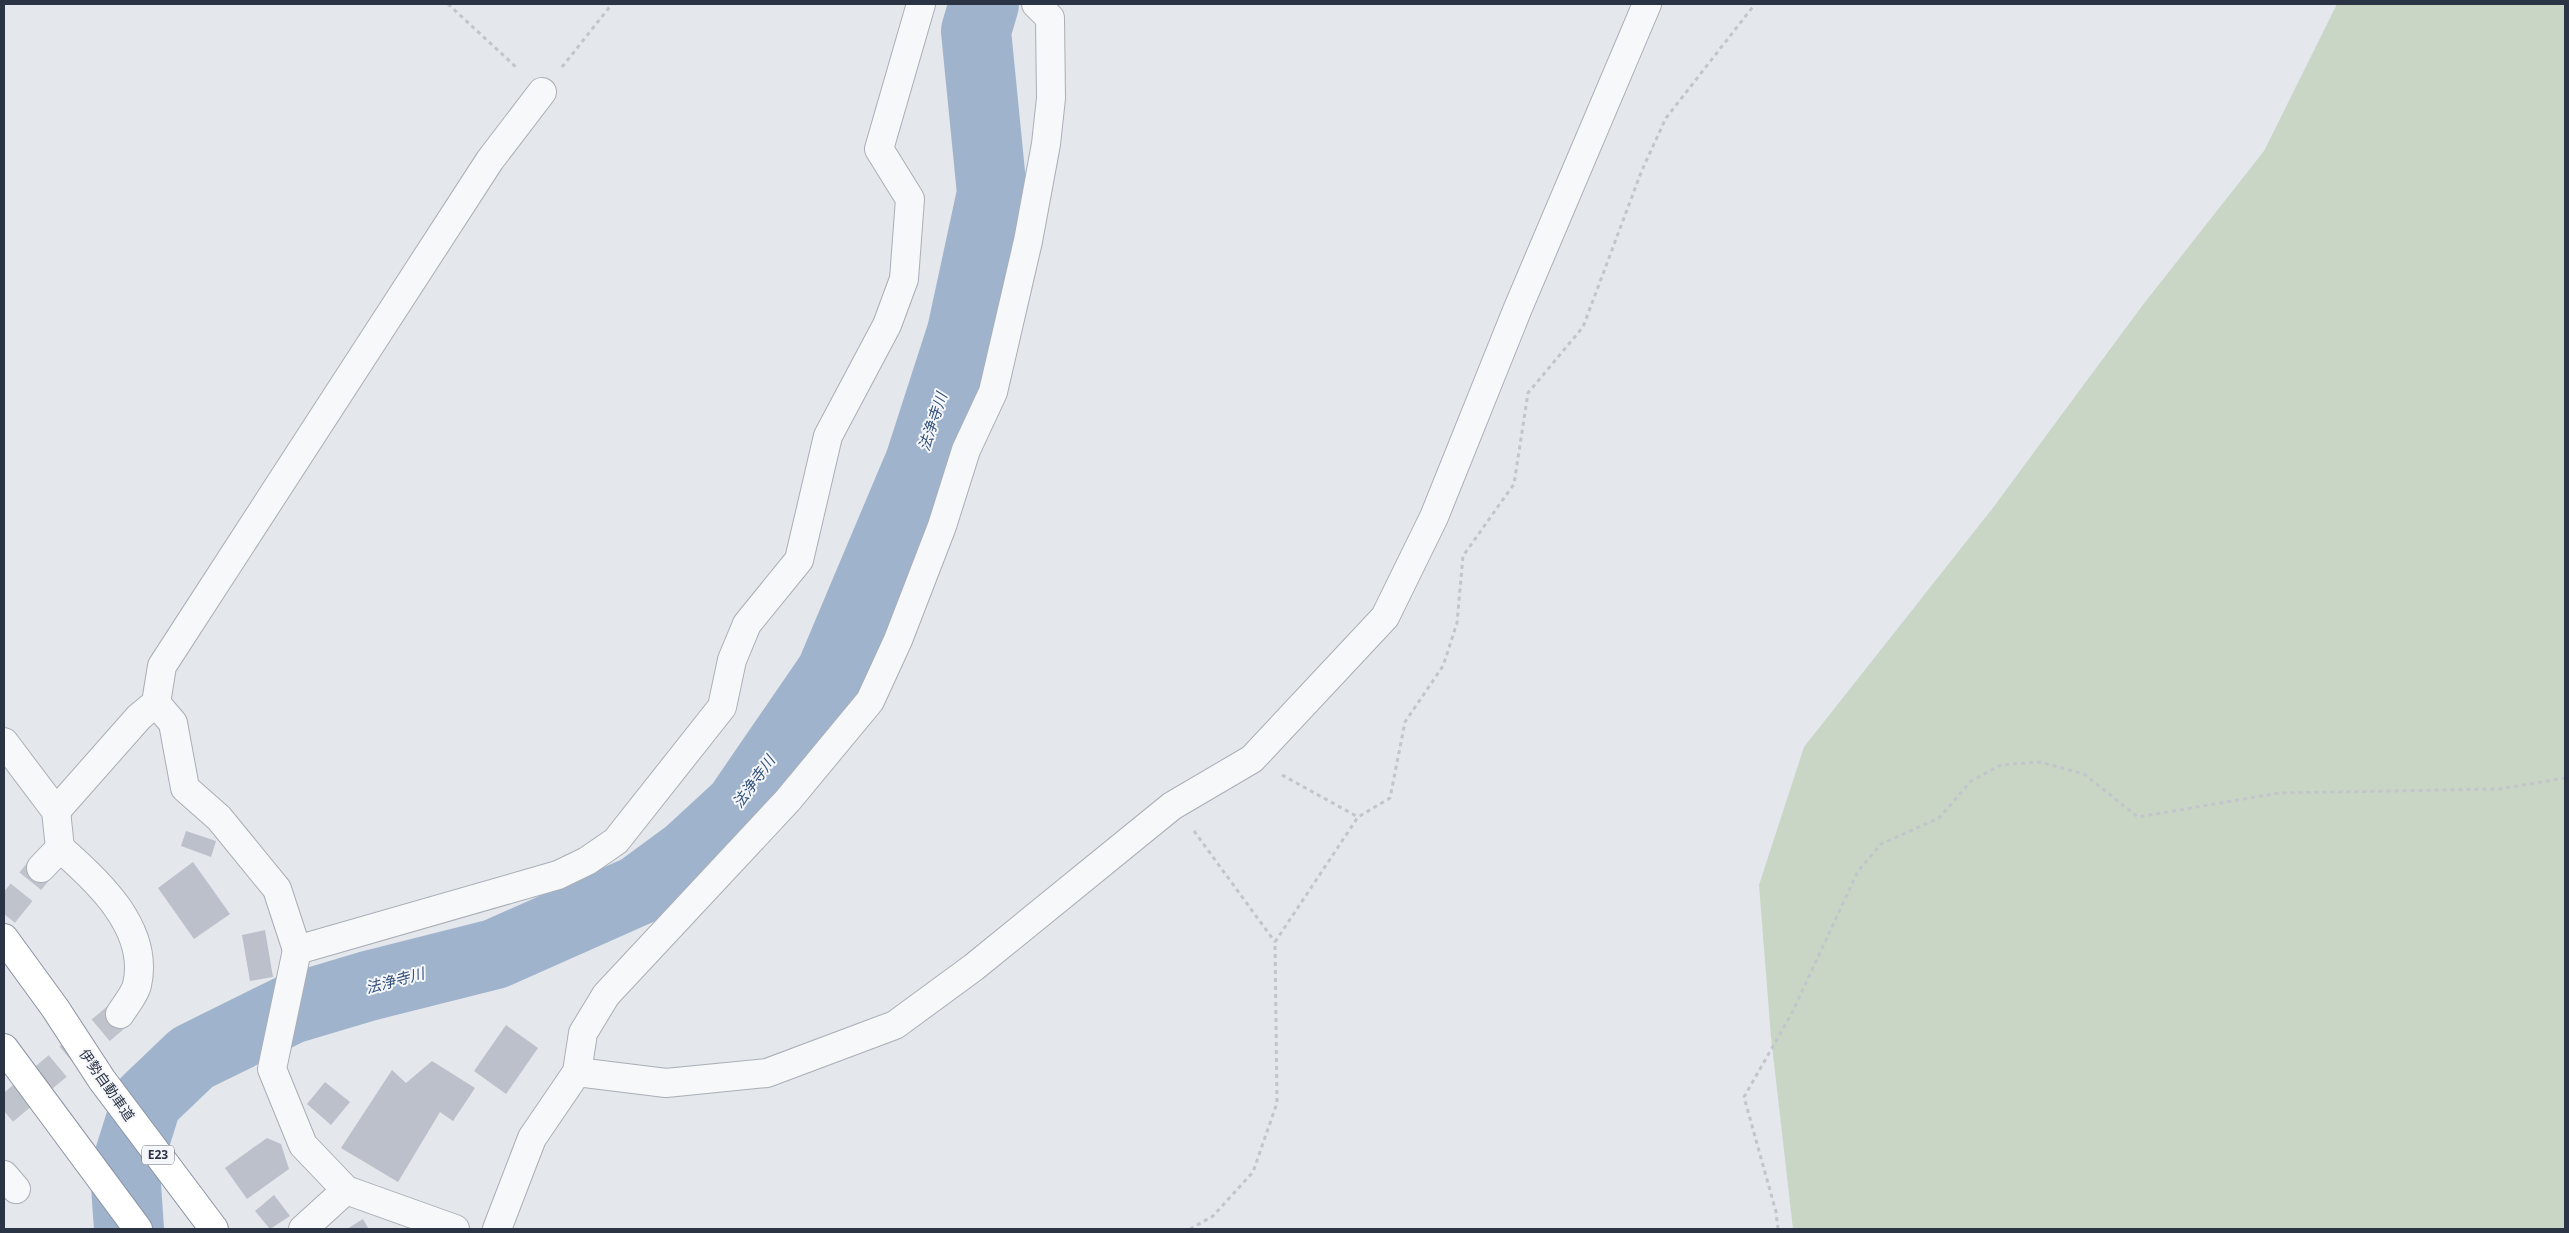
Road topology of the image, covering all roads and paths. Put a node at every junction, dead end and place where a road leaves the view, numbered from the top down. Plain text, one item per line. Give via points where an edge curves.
1 (448, 4) edge
2 (612, 4) edge
3 (921, 4) edge
4 (1036, 4) edge
5 (1647, 4) edge
6 (1755, 4) edge
7 (542, 92) junction
8 (156, 703) junction
9 (4, 742) edge
10 (1252, 758) junction
11 (2565, 778) edge
12 (1172, 806) junction
13 (56, 811) junction
14 (1358, 818) junction
15 (60, 848) junction
16 (41, 868) tunnel mouth
17 (4, 938) edge
18 (1275, 942) junction
19 (297, 950) junction
20 (120, 1014) tunnel mouth
21 (4, 1048) edge
22 (577, 1072) junction
23 (346, 1190) junction
24 (138, 1229) edge
25 (214, 1229) edge
26 (303, 1229) edge
27 (455, 1229) edge
28 (497, 1229) edge
29 (1190, 1229) edge
30 (1778, 1229) edge

1 - 7 path
2 - 7 path
3 - 19 street via 880,149 910,198 904,279 887,325 828,436 799,560 747,624 732,660 722,706 616,841 587,861 558,875
4 - 22 street via 1050,18 1052,98 1028,241 993,392 966,450 942,526 898,640 870,701 788,800 606,995 582,1033
5 - 10 street via 1434,516 1385,617
6 - 14 path via 1666,118 1642,170 1583,327 1528,393 1514,484 1463,556 1457,623 1443,666 1405,722 1390,798
7 - 8 street via 490,160 162,666
8 - 13 street via 138,718
8 - 19 street via 173,723 185,788 219,818 277,889
9 - 13 street
10 - 12 street
10 - 14 path
11 - 30 path via 2498,789 2279,793 2138,817 2084,774 2040,762 2001,765 1971,781 1939,818 1881,844 1858,871 1792,1013 1744,1097
12 - 18 path
12 - 22 street via 974,967 895,1025 767,1073 666,1083
13 - 15 street
14 - 18 path
15 - 16 street
15 - 20 street via 88,873 127,922 138,950 137,986
17 - 25 highway, 伊勢自動車道 / E23 via 102,1080
18 - 29 path via 1277,1104 1253,1172 1213,1216
19 - 23 street via 272,1069 303,1145
21 - 24 highway
22 - 28 street via 532,1138
23 - 26 street
23 - 27 street

